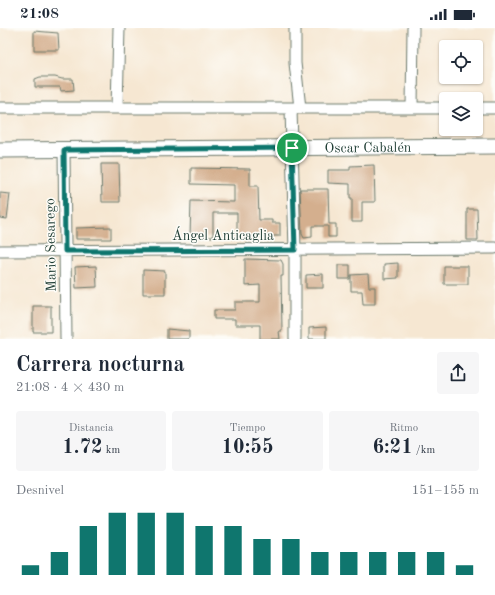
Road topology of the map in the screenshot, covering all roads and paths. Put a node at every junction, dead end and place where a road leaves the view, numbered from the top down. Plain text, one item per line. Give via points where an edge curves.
1 (119, 28) edge
2 (295, 28) edge
3 (414, 28) edge
4 (0, 108) edge
5 (117, 108) junction
6 (296, 108) junction
7 (412, 108) junction
8 (439, 108) edge
9 (483, 108) edge
10 (495, 108) edge
11 (495, 146) edge
12 (292, 148) junction
13 (0, 150) edge
14 (64, 150) junction
15 (495, 248) edge
16 (295, 250) junction
17 (0, 251) edge
18 (65, 251) junction
19 (66, 339) edge
20 (295, 339) edge

1 - 5 street
2 - 6 street
3 - 7 street
4 - 5 street
5 - 6 street
6 - 7 street
6 - 12 street
7 - 8 street
9 - 10 street
11 - 12 main road, Oscar Cabalén
12 - 14 main road, Oscar Cabalén
12 - 16 street
13 - 14 main road, Oscar Cabalén
14 - 18 street, Mario Sesarego
15 - 16 street, Ángel Anticaglia
16 - 18 street, Ángel Anticaglia
16 - 20 street
17 - 18 street, Ángel Anticaglia
18 - 19 street, Mario Sesarego

